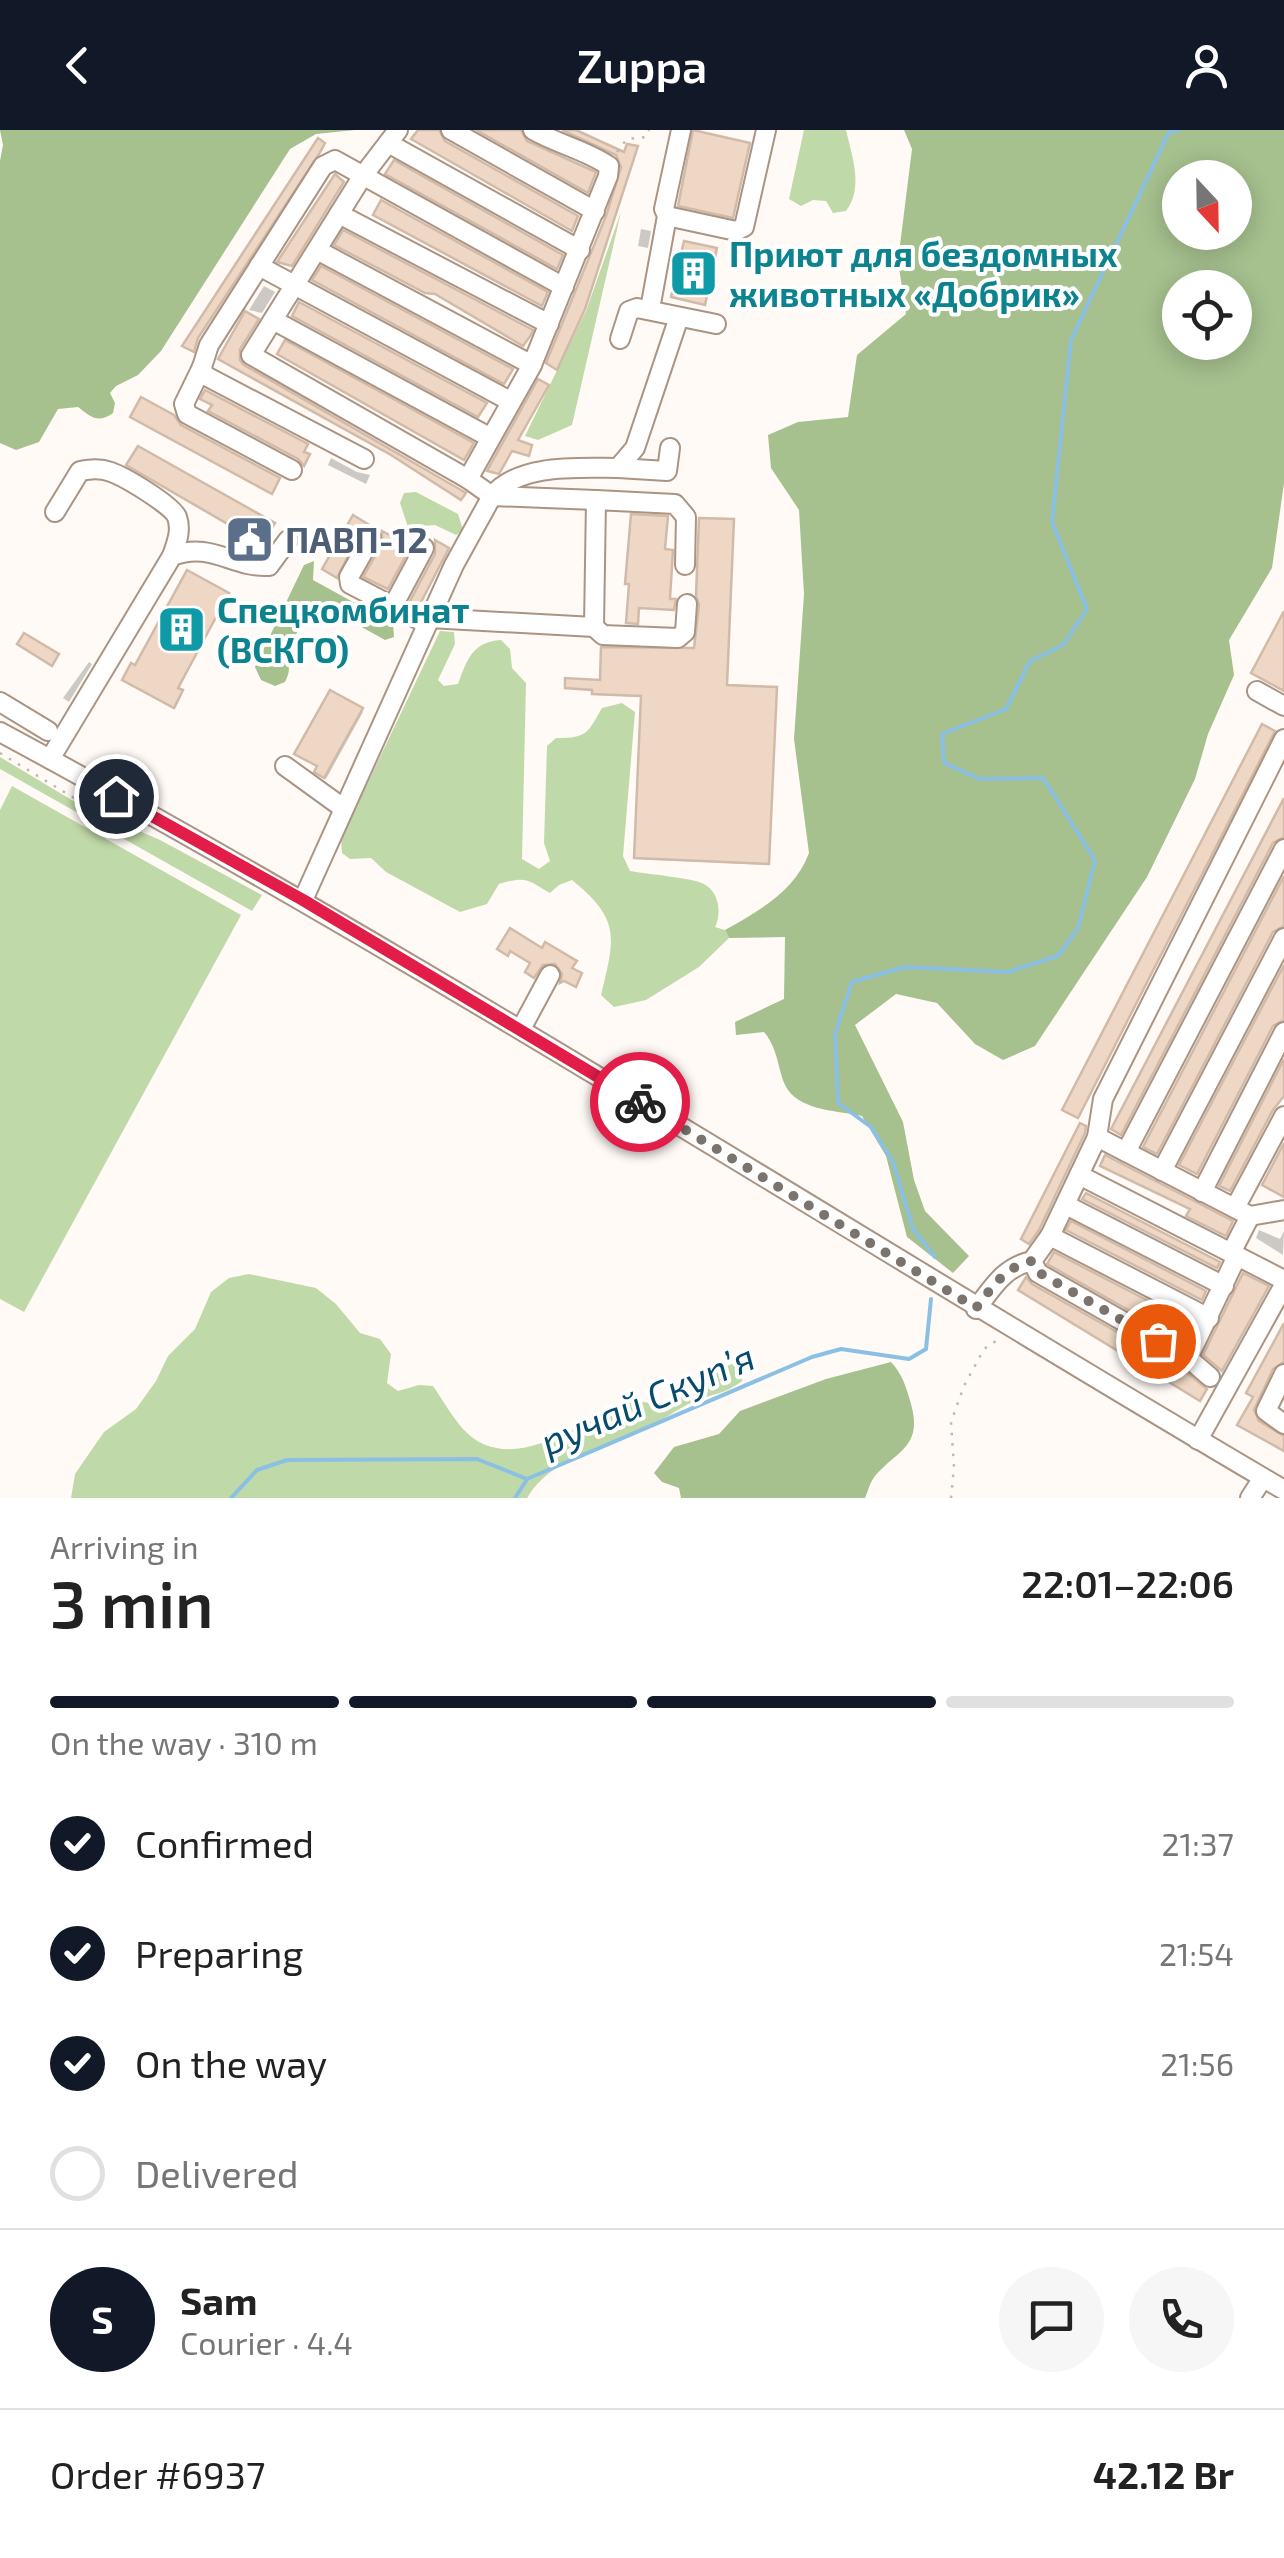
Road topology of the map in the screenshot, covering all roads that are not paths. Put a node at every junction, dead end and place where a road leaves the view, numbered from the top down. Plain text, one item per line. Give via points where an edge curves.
1 (451, 130) edge
2 (533, 130) edge
3 (681, 130) edge
4 (766, 130) edge
5 (393, 136) edge
6 (362, 177) junction
7 (595, 211) junction
8 (339, 214) junction
9 (667, 216) junction
10 (316, 250) junction
11 (580, 250) junction
12 (259, 266) junction
13 (294, 286) junction
14 (564, 287) junction
15 (650, 309) junction
16 (679, 316) junction
17 (273, 320) junction
18 (548, 324) junction
19 (716, 324) dead end
20 (620, 339) dead end
21 (532, 364) junction
22 (202, 367) junction
23 (510, 401) junction
24 (490, 438) junction
25 (670, 448) dead end
26 (364, 459) dead end
27 (618, 468) junction
28 (292, 470) dead end
29 (468, 479) junction
30 (492, 496) junction
31 (596, 500) junction
32 (55, 512) dead end
33 (371, 538) dead end
34 (288, 540) dead end
35 (424, 548) dead end
36 (172, 556) junction
37 (684, 565) dead end
38 (687, 604) dead end
39 (392, 606) junction
40 (428, 621) junction
41 (594, 627) junction
42 (1257, 691) dead end
43 (0, 702) edge
44 (1284, 706) edge
45 (48, 731) dead end
46 (0, 732) edge
47 (1284, 739) edge
48 (50, 759) junction
49 (285, 766) dead end
50 (343, 808) junction
51 (1284, 849) edge
52 (303, 900) junction
53 (1284, 938) edge
54 (550, 975) dead end
55 (521, 1029) junction
56 (1284, 1032) edge
57 (1284, 1116) edge
58 (1097, 1138) junction
59 (1126, 1152) junction
60 (1162, 1171) junction
61 (1079, 1175) junction
62 (1202, 1192) junction
63 (1066, 1204) junction
64 (1284, 1210) edge
65 (1242, 1212) junction
66 (1050, 1236) junction
67 (1234, 1255) junction
68 (1032, 1261) junction
69 (1284, 1282) edge
70 (1224, 1286) junction
71 (976, 1308) junction
72 (1209, 1318) junction
73 (1188, 1358) junction
74 (1284, 1374) edge
75 (1210, 1377) dead end
76 (1284, 1424) edge
77 (1198, 1440) junction
78 (1263, 1478) junction
79 (1284, 1490) edge
80 (1250, 1498) edge

1 - 7 street
2 - 7 street via 609,166
3 - 9 street
4 - 9 street via 744,227 736,231
5 - 6 street
5 - 11 street
6 - 8 street
6 - 12 street via 336,160 323,166
6 - 14 street
7 - 11 street
8 - 10 street
8 - 18 street
9 - 15 street
10 - 13 street
10 - 21 street
11 - 14 street
12 - 13 street
12 - 22 street via 208,345
13 - 17 street
13 - 23 street
14 - 18 street
15 - 16 street
15 - 20 street via 629,312
16 - 19 street
16 - 27 street via 635,448
17 - 24 street
17 - 29 street via 251,355
18 - 21 street
21 - 23 street
22 - 26 street via 204,375
22 - 28 street via 184,404 187,414
23 - 24 street
24 - 29 street
25 - 27 street via 667,471
27 - 30 street via 527,474
29 - 30 street
30 - 31 street
30 - 40 street
31 - 37 street via 675,504 686,517
31 - 41 street
32 - 36 street via 80,472 113,472 172,508 180,534
33 - 39 street via 350,584
34 - 36 street via 269,566 212,551
35 - 39 street
36 - 48 street
38 - 41 street via 685,632 678,638 603,635
39 - 40 street
40 - 41 street
40 - 50 street
42 - 44 street
43 - 45 street
46 - 48 street
47 - 58 street via 1102,1099
48 - 52 street
49 - 50 street
50 - 52 street
51 - 59 street
52 - 55 street
53 - 60 street
54 - 55 street
55 - 71 street
56 - 62 street
57 - 65 street
58 - 59 street
58 - 61 street
59 - 60 street
60 - 62 street
61 - 63 street
61 - 67 street
62 - 65 street
63 - 66 street
63 - 70 street
64 - 65 street
65 - 67 street
66 - 68 street
66 - 72 street
67 - 69 street
67 - 70 street
68 - 71 street via 1015,1265
68 - 73 street via 1038,1272
69 - 77 street
70 - 72 street
71 - 77 street
72 - 73 street
73 - 75 street
74 - 76 street via 1266,1411
77 - 78 street
78 - 79 street
78 - 80 street

